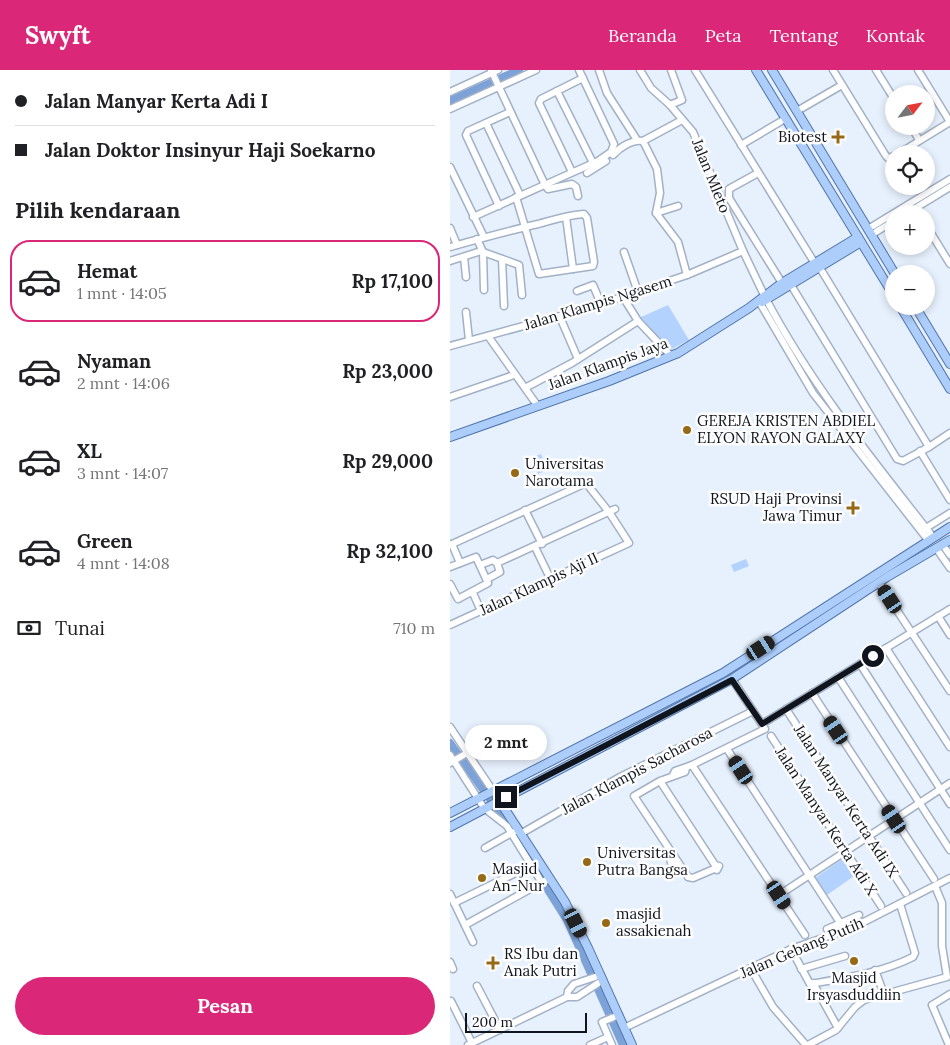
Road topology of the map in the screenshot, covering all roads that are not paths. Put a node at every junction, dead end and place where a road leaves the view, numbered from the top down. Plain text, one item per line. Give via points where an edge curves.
1 (536, 70) edge
2 (578, 70) edge
3 (599, 70) edge
4 (640, 70) edge
5 (671, 70) edge
6 (695, 70) edge
7 (756, 70) edge
8 (772, 70) edge
9 (833, 70) edge
10 (876, 70) edge
11 (918, 70) edge
12 (494, 72) edge
13 (583, 78) junction
14 (842, 85) junction
15 (885, 85) edge
16 (498, 86) junction
17 (557, 91) junction
18 (450, 92) edge
19 (670, 105) junction
20 (450, 109) edge
21 (797, 111) junction
22 (510, 112) junction
23 (785, 119) junction
24 (682, 120) junction
25 (950, 122) edge
26 (486, 124) junction
27 (916, 135) edge
28 (919, 140) junction
29 (640, 141) junction
30 (741, 145) junction
31 (912, 145) edge
32 (885, 148) edge
33 (593, 163) junction
34 (450, 167) edge
35 (572, 172) junction
36 (587, 173) dead end
37 (758, 173) junction
38 (950, 179) edge
39 (545, 185) junction
40 (950, 187) edge
41 (518, 196) junction
42 (578, 196) dead end
43 (926, 205) edge
44 (499, 206) junction
45 (678, 206) dead end
46 (656, 213) junction
47 (473, 217) junction
48 (566, 217) junction
49 (885, 225) edge
50 (525, 227) junction
51 (450, 228) edge
52 (870, 232) junction
53 (479, 238) junction
54 (860, 240) junction
55 (935, 240) edge
56 (454, 246) edge
57 (743, 251) junction
58 (482, 252) junction
59 (624, 252) dead end
60 (464, 257) junction
61 (502, 258) junction
62 (450, 261) edge
63 (950, 264) edge
64 (817, 265) junction
65 (890, 265) edge
66 (573, 270) junction
67 (688, 274) junction
68 (466, 277) dead end
69 (885, 281) edge
70 (782, 283) junction
71 (791, 285) junction
72 (484, 290) dead end
73 (577, 292) dead end
74 (638, 292) junction
75 (774, 292) junction
76 (522, 295) dead end
77 (623, 297) junction
78 (763, 299) junction
79 (601, 304) junction
80 (504, 306) dead end
81 (466, 312) dead end
82 (905, 315) edge
83 (921, 315) edge
84 (560, 316) junction
85 (638, 321) junction
86 (488, 336) junction
87 (469, 340) junction
88 (450, 346) edge
89 (671, 356) junction
90 (578, 359) junction
91 (948, 359) edge
92 (934, 363) junction
93 (950, 368) edge
94 (514, 375) junction
95 (943, 377) junction
96 (450, 388) edge
97 (525, 388) junction
98 (950, 389) edge
99 (452, 396) edge
100 (537, 405) junction
101 (950, 433) edge
102 (450, 437) edge
103 (929, 446) junction
104 (920, 451) junction
105 (877, 471) junction
106 (950, 500) edge
107 (525, 510) junction
108 (612, 511) junction
109 (950, 513) edge
110 (950, 527) edge
111 (926, 528) junction
112 (931, 539) junction
113 (950, 540) edge
114 (451, 545) edge
115 (538, 546) junction
116 (939, 546) junction
117 (950, 555) edge
118 (460, 562) junction
119 (497, 563) junction
120 (480, 565) junction
121 (450, 567) edge
122 (950, 568) edge
123 (877, 573) junction
124 (487, 579) junction
125 (551, 580) junction
126 (882, 581) junction
127 (450, 584) edge
128 (452, 593) edge
129 (473, 593) junction
130 (950, 609) edge
131 (481, 611) junction
132 (938, 616) junction
133 (450, 625) edge
134 (912, 632) junction
135 (950, 635) edge
136 (886, 648) junction
137 (860, 664) junction
138 (838, 677) junction
139 (732, 680) junction
140 (950, 691) edge
141 (812, 693) junction
142 (675, 698) junction
143 (666, 703) junction
144 (680, 707) junction
145 (786, 709) junction
146 (753, 711) junction
147 (671, 712) junction
148 (762, 724) junction
149 (450, 726) edge
150 (771, 736) dead end
151 (950, 747) edge
152 (728, 748) junction
153 (465, 754) junction
154 (453, 760) edge
155 (689, 767) junction
156 (660, 781) junction
157 (950, 783) edge
158 (940, 789) junction
159 (491, 792) junction
160 (479, 798) junction
161 (497, 801) junction
162 (920, 802) junction
163 (950, 804) edge
164 (485, 807) junction
165 (450, 813) edge
166 (894, 819) junction
167 (450, 827) edge
168 (516, 832) junction
169 (869, 836) junction
170 (485, 848) dead end
171 (950, 850) edge
172 (846, 851) junction
173 (535, 864) junction
174 (810, 875) junction
175 (950, 878) edge
176 (545, 881) junction
177 (934, 882) junction
178 (906, 893) dead end
179 (450, 894) edge
180 (779, 895) junction
181 (454, 903) junction
182 (900, 904) junction
183 (882, 906) dead end
184 (859, 915) dead end
185 (841, 924) junction
186 (465, 925) junction
187 (827, 929) dead end
188 (805, 935) dead end
189 (473, 942) dead end
190 (792, 949) junction
191 (845, 956) dead end
192 (751, 969) junction
193 (800, 969) junction
194 (875, 970) junction
195 (593, 982) junction
196 (813, 983) junction
197 (477, 986) dead end
198 (884, 994) junction
199 (950, 994) edge
200 (567, 997) junction
201 (451, 1001) dead end
202 (617, 1015) junction
203 (624, 1028) junction
204 (838, 1028) junction
205 (500, 1030) junction
206 (608, 1037) junction
207 (470, 1044) edge
208 (590, 1045) edge
209 (612, 1045) edge
210 (632, 1045) edge
211 (807, 1045) edge
212 (949, 1045) edge

1 - 16 street
2 - 13 street
3 - 29 street via 607,93
4 - 19 street, Jalan Mleto via 651,88
5 - 19 street via 682,100
6 - 30 street
7 - 23 main road
8 - 21 main road
9 - 14 street
10 - 15 street
11 - 25 street
12 - 16 street
12 - 18 street
13 - 17 street
13 - 33 street via 614,144 611,152
14 - 21 street
14 - 32 street
16 - 20 street
16 - 22 street
17 - 33 street
17 - 35 street via 541,99 539,105
19 - 24 street, Jalan Mleto
21 - 23 main road via 794,118
21 - 52 main road
22 - 26 street
22 - 39 street
23 - 30 street
23 - 54 main road
24 - 29 street
24 - 57 street, Jalan Mleto via 693,132
25 - 28 street
26 - 41 street
26 - 44 street via 468,131 466,135
27 - 28 street
28 - 31 street
29 - 36 street via 620,148 610,159
29 - 46 street via 657,168 660,193
30 - 37 street
33 - 35 street
34 - 47 street
35 - 39 street
37 - 64 street
37 - 70 street via 729,190 729,198
38 - 52 street
39 - 41 street
39 - 42 street via 548,189 572,184
40 - 43 street
41 - 44 street
41 - 50 street
44 - 47 street
45 - 46 street
46 - 67 street via 678,242
47 - 53 street
48 - 50 street
48 - 66 street
48 - 66 street via 584,214 587,218 594,264 591,268
49 - 52 street
50 - 53 street
50 - 66 street via 539,274
51 - 56 street
52 - 65 main road
53 - 56 street
53 - 58 street
54 - 64 main road
54 - 69 main road
55 - 63 street
57 - 67 street, Jalan Klampis Ngasem
57 - 78 street, Jalan Mleto
58 - 60 street
58 - 61 street
58 - 72 street
59 - 74 street
60 - 62 street
60 - 68 street
61 - 76 street via 518,265
61 - 80 street
64 - 70 main road
64 - 71 main road
64 - 103 street
67 - 74 street, Jalan Klampis Ngasem
70 - 75 main road
71 - 75 main road
71 - 104 street via 894,456 902,461
73 - 79 street via 593,285
74 - 77 street, Jalan Klampis Ngasem
75 - 78 main road, Jalan Klampis Jaya
77 - 79 street, Jalan Klampis Ngasem
77 - 85 street
78 - 89 main road, Jalan Klampis Jaya
78 - 105 street, Jalan Mleto via 830,410
79 - 84 street, Jalan Klampis Ngasem
81 - 87 street
82 - 92 main road
83 - 91 main road
84 - 86 street, Jalan Klampis Ngasem
84 - 90 street
85 - 89 street
85 - 90 street
86 - 87 street, Jalan Klampis Ngasem
86 - 94 street
87 - 88 street, Jalan Klampis Ngasem
89 - 100 main road, Jalan Klampis Jaya
90 - 97 street
91 - 92 main road
92 - 95 main road
93 - 95 main road
94 - 97 street
94 - 99 street
95 - 98 main road
96 - 99 street
97 - 100 street
100 - 102 main road, Jalan Klampis Jaya
101 - 103 street
103 - 104 street
104 - 106 street
105 - 111 street
105 - 112 street
107 - 108 street via 586,482
107 - 114 street
107 - 115 street
108 - 115 street
108 - 125 street, Jalan Klampis Aji II via 629,543
109 - 111 street
110 - 112 main road
111 - 112 street
112 - 123 main road
113 - 116 main road
114 - 118 street
115 - 119 street
115 - 125 street
116 - 117 street
116 - 122 street
116 - 126 main road
118 - 120 street via 474,556
118 - 121 street
119 - 120 street via 493,560
119 - 124 street via 500,572
120 - 124 street
123 - 126 main road
123 - 142 main road via 723,673
124 - 129 street via 488,585
125 - 131 street, Jalan Klampis Aji II
126 - 134 street
126 - 139 main road
127 - 128 street
128 - 129 street via 458,599
129 - 131 street
130 - 132 street
131 - 133 street, Jalan Klampis Aji II
132 - 134 street
132 - 135 street
134 - 136 street
134 - 140 street
136 - 137 street
136 - 151 street
137 - 138 street
137 - 158 street
138 - 141 street
138 - 162 street
139 - 144 main road
139 - 146 street
141 - 145 street
141 - 166 street
142 - 143 main road
142 - 144 main road via 674,703
143 - 147 main road
143 - 159 main road
144 - 147 main road
145 - 148 street
145 - 169 street, Jalan Manyar Kerta Adi IX
146 - 148 street
146 - 168 street, Jalan Klampis Sacharosa
147 - 161 main road
148 - 152 street via 764,730
149 - 153 street
150 - 172 street, Jalan Manyar Kerta Adi X
152 - 155 street
152 - 174 street
153 - 154 street
153 - 159 street
154 - 160 street
155 - 156 street
155 - 180 street
156 - 156 street via 634,796 691,878 714,867
157 - 158 street
158 - 162 street
158 - 163 street
159 - 160 main road
159 - 161 main road
160 - 164 street
160 - 165 main road
161 - 164 main road
161 - 168 main road via 515,816
162 - 166 street
162 - 171 street
164 - 167 main road
164 - 168 street
166 - 169 street
166 - 177 street
168 - 170 street, Jalan Klampis Sacharosa
168 - 173 main road
169 - 172 street
169 - 178 street, Jalan Manyar Kerta Adi IX
172 - 174 street
172 - 183 street, Jalan Manyar Kerta Adi X
173 - 176 main road
173 - 181 street
174 - 180 street
174 - 185 street
175 - 177 street, Jalan Gebang Putih
176 - 186 street
176 - 195 main road via 576,923
177 - 182 street, Jalan Gebang Putih
177 - 198 street via 942,904 942,946 947,977
179 - 181 street
180 - 188 street
181 - 186 street
182 - 190 street, Jalan Gebang Putih via 852,928
182 - 194 street via 915,955
184 - 185 street
185 - 187 street
186 - 189 street
190 - 192 street, Jalan Gebang Putih
190 - 193 street
191 - 193 street
192 - 203 street, Jalan Gebang Putih
192 - 211 street via 770,1004
193 - 196 street via 808,982
194 - 196 street via 852,981
194 - 198 street
195 - 200 street via 577,997
195 - 200 street via 571,987
195 - 202 main road
196 - 204 street
197 - 205 street
198 - 204 street via 860,1003
199 - 212 street via 932,1005
200 - 205 street
201 - 207 street
202 - 203 main road
202 - 206 street via 604,1021
203 - 210 main road
204 - 211 street
205 - 207 street
206 - 208 street
206 - 209 street

